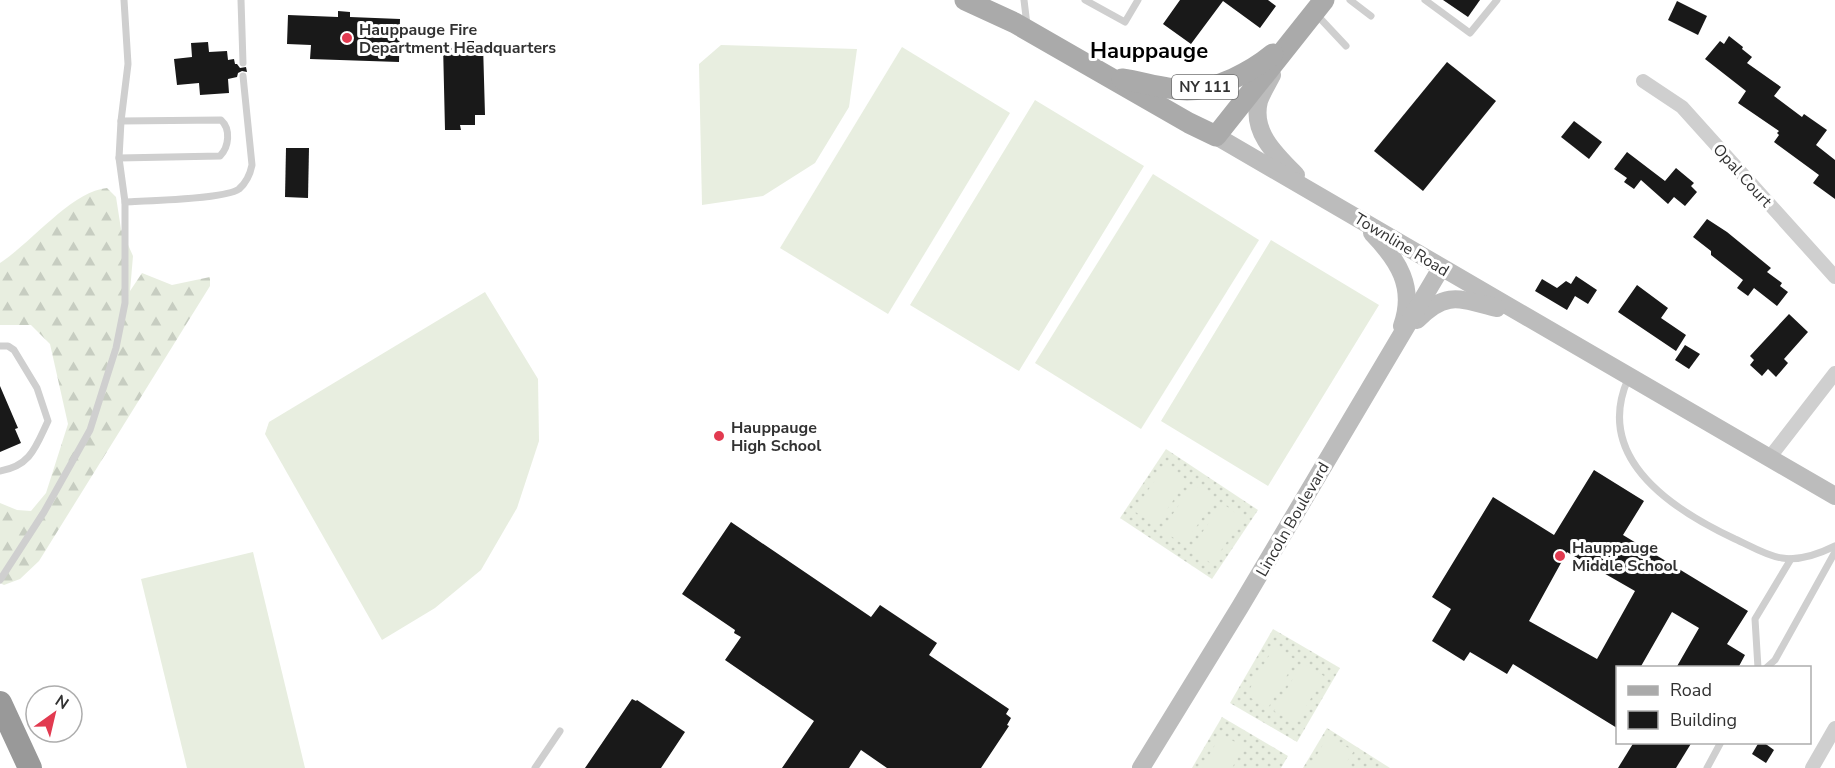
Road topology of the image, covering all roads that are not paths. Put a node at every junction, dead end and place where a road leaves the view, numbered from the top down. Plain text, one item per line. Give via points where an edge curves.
1 (124, 0) edge
2 (241, 0) edge
3 (968, 0) edge
4 (1024, 0) edge
5 (1085, 0) edge
6 (1138, 0) edge
7 (1350, 0) edge
8 (1425, 0) edge
9 (1497, 0) edge
10 (1316, 5) edge
11 (1371, 16) dead end
12 (1028, 31) junction
13 (1292, 40) junction
14 (1346, 46) dead end
15 (243, 63) dead end
16 (243, 76) dead end
17 (1107, 76) junction
18 (1643, 81) dead end
19 (121, 121) junction
20 (1216, 136) junction
21 (119, 158) junction
22 (1313, 190) junction
23 (125, 202) junction
24 (1358, 218) junction
25 (1441, 268) junction
26 (1835, 277) edge
27 (1521, 315) junction
28 (0, 346) edge
29 (1395, 347) junction
30 (1835, 373) edge
31 (1629, 376) junction
32 (1770, 457) junction
33 (0, 471) edge
34 (1835, 496) edge
35 (1835, 546) edge
36 (1835, 552) edge
37 (1791, 559) junction
38 (0, 580) edge
39 (1758, 666) edge
40 (1768, 666) edge
41 (0, 703) edge
42 (1835, 728) edge
43 (560, 731) dead end
44 (1720, 744) edge
45 (30, 768) edge
46 (535, 768) edge
47 (1141, 768) edge
48 (1707, 768) edge
49 (1812, 768) edge

1 - 19 lane via 128,64
2 - 15 lane
3 - 12 main road, Townline Road / NY 111
4 - 12 lane
5 - 6 lane via 1125,22
7 - 11 lane
8 - 9 lane via 1470,33
10 - 13 main road, NY 111
10 - 14 lane
12 - 17 main road, Townline Road / NY 111
13 - 17 main road, NY 111 via 1232,79 1199,89
13 - 20 main road, NY 111
13 - 22 street via 1260,98 1258,123 1264,139
16 - 23 lane via 252,165 249,179 237,191
17 - 20 main road, Townline Road / NY 111
18 - 26 street, Opal Court via 1682,107
19 - 21 lane
19 - 21 lane via 221,120 227,127 227,144 220,156
20 - 22 street, Townline Road
21 - 23 lane
22 - 24 street, Townline Road
23 - 38 lane via 125,303 102,395 90,430
24 - 25 street, Townline Road
24 - 29 street via 1386,247 1406,284 1404,320
25 - 27 street, Townline Road
25 - 29 street, Lincoln Boulevard
27 - 29 street via 1461,299 1445,299 1428,309
27 - 31 street, Townline Road
28 - 33 lane via 14,350 37,388 48,421 32,455 12,469
29 - 47 street, Lincoln Boulevard
30 - 32 street
31 - 32 street, Townline Road
31 - 37 lane via 1622,393 1620,423 1625,450 1640,474 1666,499 1707,524 1756,548
32 - 34 street, Townline Road
35 - 37 lane via 1817,555
36 - 40 lane
37 - 39 lane via 1755,619
41 - 45 highway
42 - 49 street
43 - 46 lane
44 - 48 lane

